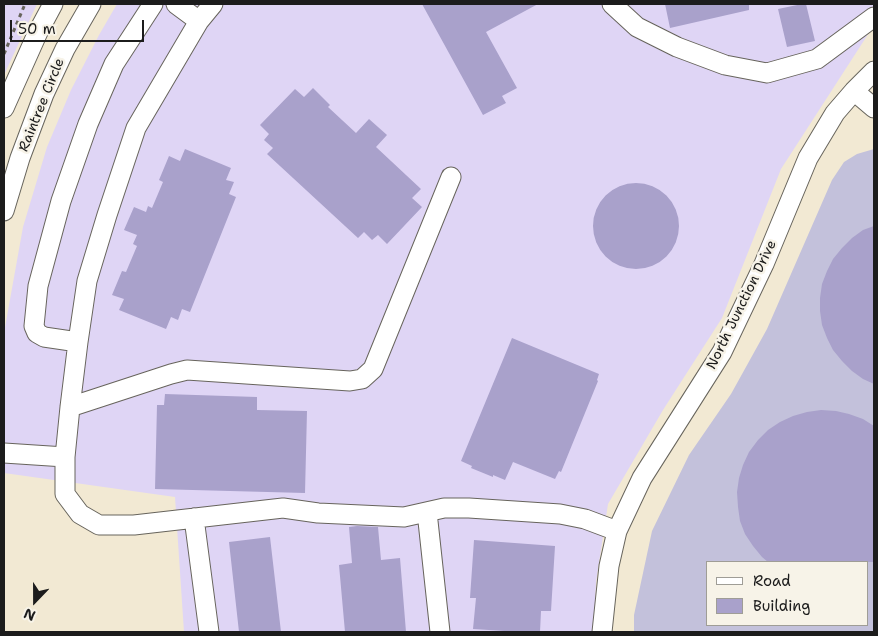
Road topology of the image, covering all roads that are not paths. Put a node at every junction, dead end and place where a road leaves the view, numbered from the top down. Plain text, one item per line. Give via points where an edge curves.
1 (53, 4) edge
2 (90, 4) edge
3 (153, 4) edge
4 (176, 4) edge
5 (213, 4) edge
6 (612, 4) edge
7 (874, 17) edge
8 (199, 21) junction
9 (874, 71) edge
10 (854, 91) junction
11 (4, 108) edge
12 (874, 108) edge
13 (451, 177) dead end
14 (4, 212) edge
15 (78, 342) junction
16 (70, 407) junction
17 (4, 453) edge
18 (65, 457) junction
19 (427, 512) junction
20 (194, 518) junction
21 (617, 531) junction
22 (209, 632) edge
23 (440, 632) edge
24 (602, 632) edge

1 - 11 street
2 - 14 street, Raintree Circle via 44,94
3 - 15 street via 114,64 88,124 38,286 34,326 37,333
4 - 8 street
5 - 8 street
6 - 7 street via 637,26 677,47 725,65 767,73 817,59
8 - 15 street via 136,128 87,281
9 - 10 street, North Junction Drive
10 - 12 street
10 - 21 street, North Junction Drive via 835,113 808,158 764,264 722,352 642,478
13 - 16 street via 374,370 362,380 187,370
15 - 16 street
16 - 18 street
17 - 18 street
18 - 20 street via 64,494 80,514 99,526
19 - 20 street via 404,517 283,508
19 - 21 street via 469,508 560,514
19 - 23 street
20 - 22 street
21 - 24 street, North Junction Drive via 609,566

